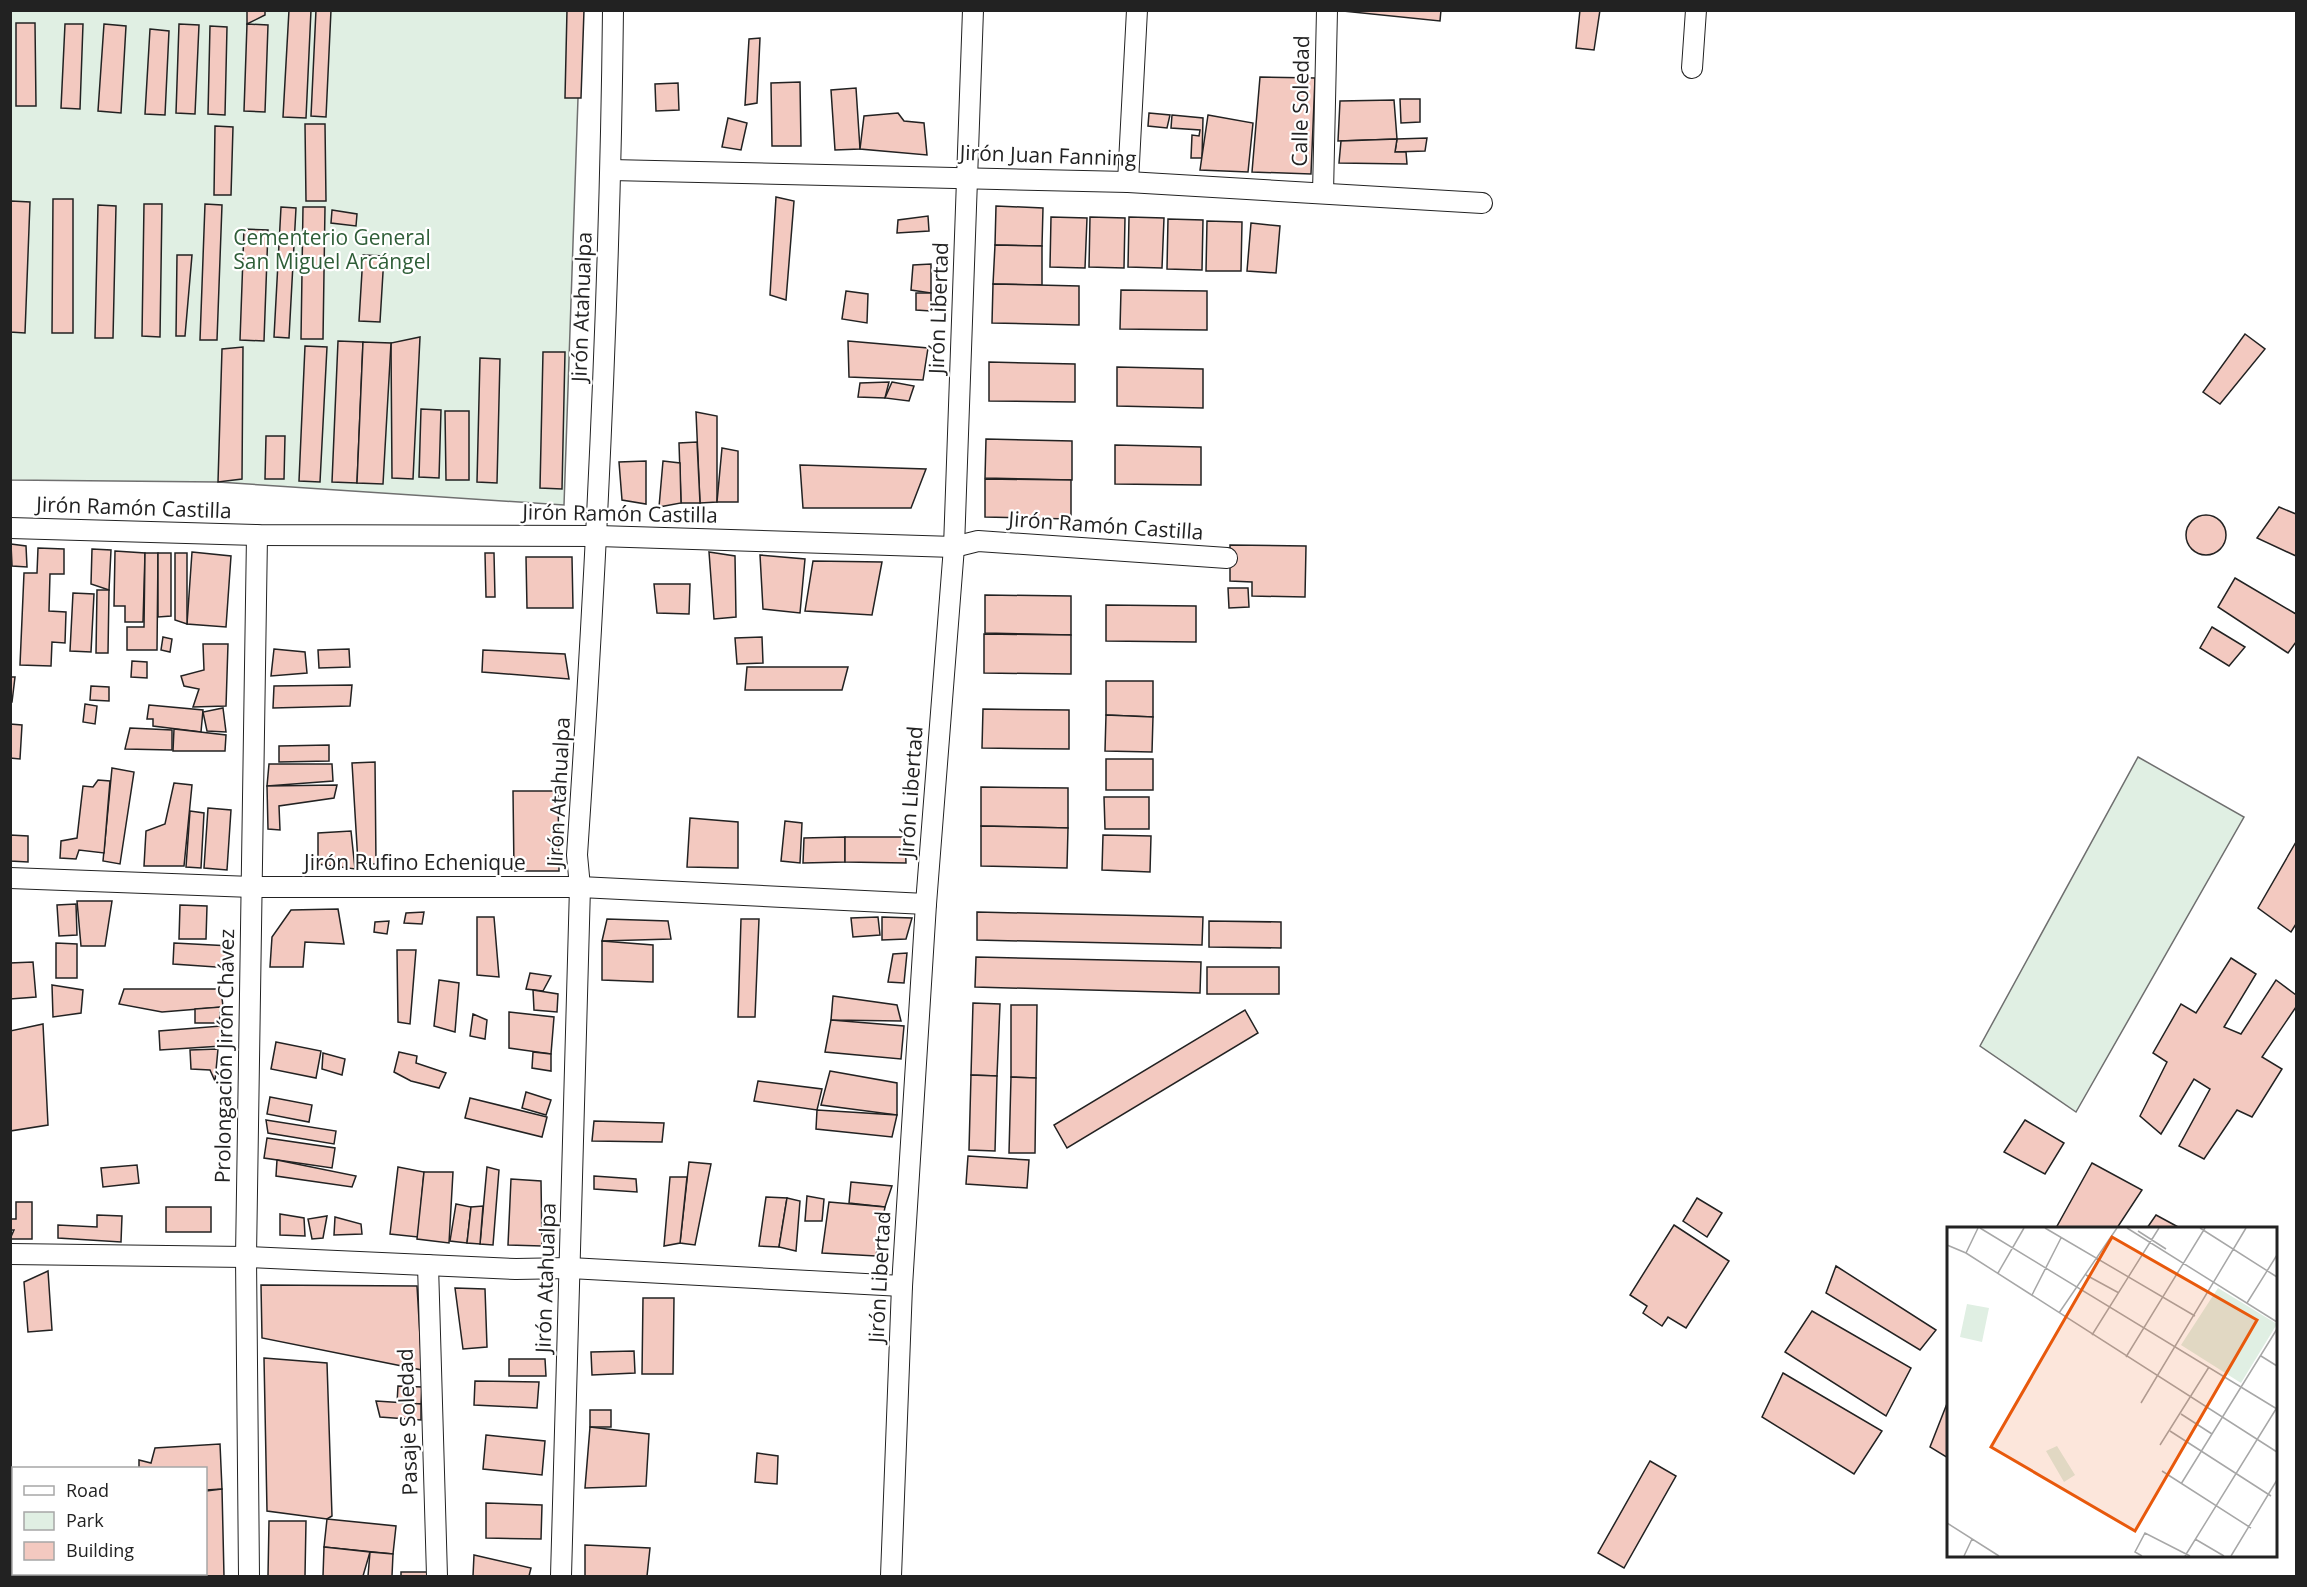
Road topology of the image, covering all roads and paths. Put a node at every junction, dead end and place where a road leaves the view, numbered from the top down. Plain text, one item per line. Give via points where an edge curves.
1 (613, 10) edge
2 (973, 10) edge
3 (1137, 10) edge
4 (1327, 10) edge
5 (1696, 10) edge
6 (1692, 68) dead end
7 (611, 170) junction
8 (968, 178) junction
9 (1128, 182) junction
10 (1323, 193) junction
11 (1482, 203) dead end
12 (10, 528) edge
13 (257, 535) junction
14 (598, 536) junction
15 (954, 547) junction
16 (1227, 558) dead end
17 (10, 878) edge
18 (252, 887) junction
19 (580, 887) junction
20 (927, 904) junction
21 (10, 1254) edge
22 (246, 1257) junction
23 (428, 1265) junction
24 (570, 1268) junction
25 (902, 1286) junction
26 (249, 1576) edge
27 (436, 1576) edge
28 (561, 1576) edge
29 (891, 1576) edge

1 - 7 street, Jirón Atahualpa
2 - 8 street, Jirón Libertad
3 - 9 street
4 - 10 street, Calle Soledad
5 - 6 street
7 - 8 street, Jirón Juan Fanning
7 - 14 street, Jirón Atahualpa
8 - 9 street, Jirón Juan Fanning
8 - 15 street, Jirón Libertad
9 - 10 street, Jirón Juan Fanning
10 - 11 street, Jirón Juan Fanning
12 - 13 street, Jirón Ramón Castilla
13 - 14 street, Jirón Ramón Castilla
13 - 18 street, Prolongación Jirón Chávez
14 - 15 street, Jirón Ramón Castilla
14 - 19 street, Jirón Atahualpa via 578,855
15 - 16 street, Jirón Ramón Castilla via 978,541
15 - 20 street, Jirón Libertad
17 - 18 street, Jirón Rufino Echenique
18 - 19 street, Jirón Rufino Echenique
18 - 22 street, Prolongación Jirón Chávez
19 - 20 street, Jirón Rufino Echenique
19 - 24 street, Jirón Atahualpa
20 - 25 street, Jirón Libertad
21 - 22 street
22 - 23 street
22 - 26 street, Prolongación Jirón Chávez
23 - 24 street
23 - 27 street, Pasaje Soledad
24 - 25 street
24 - 28 street, Jirón Atahualpa
25 - 29 street, Jirón Libertad

